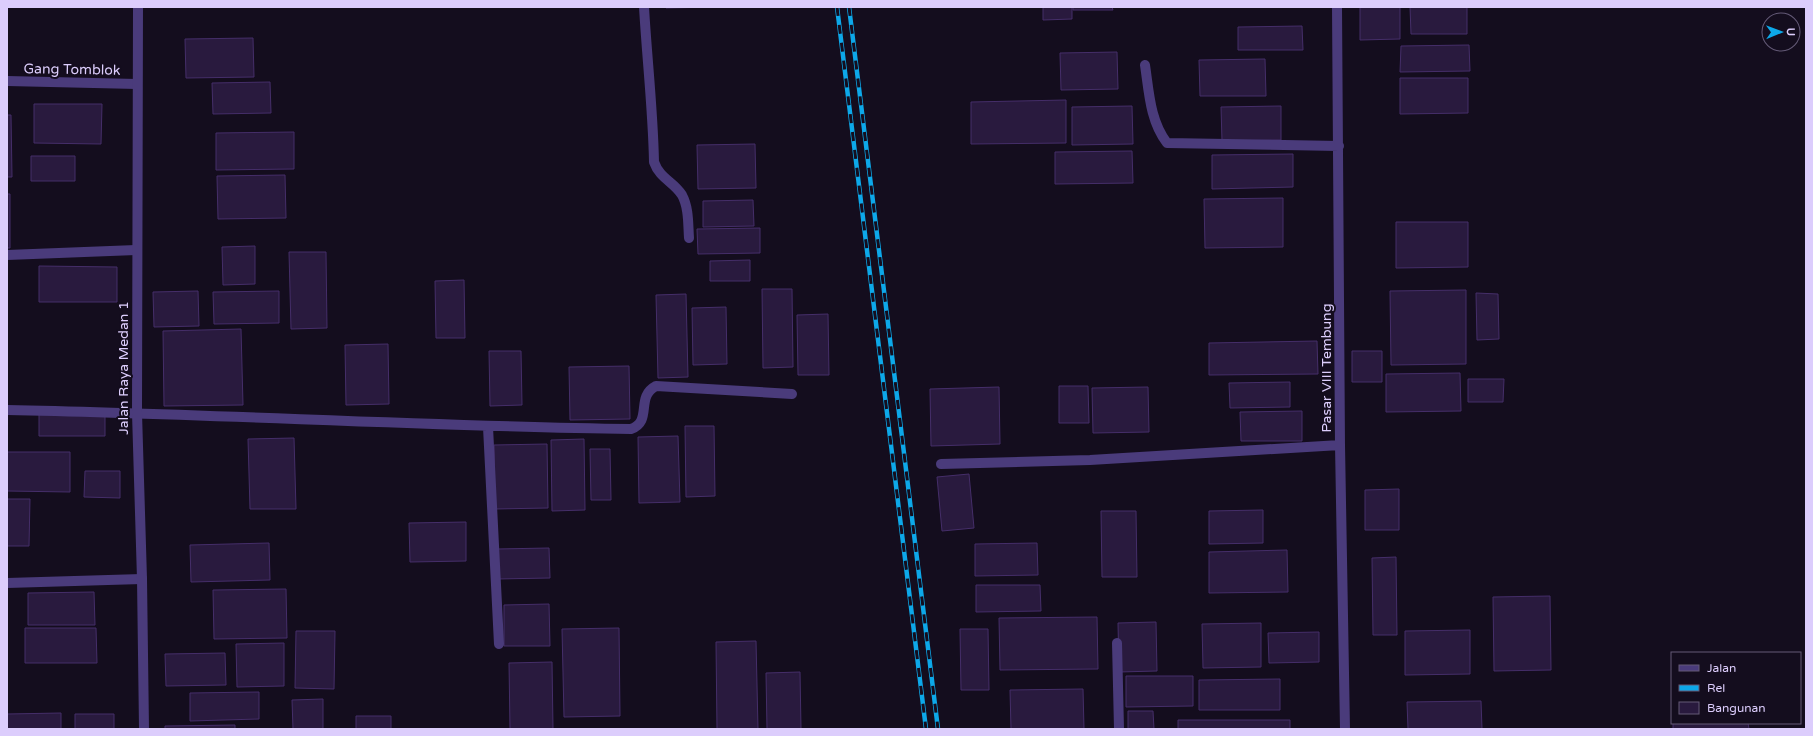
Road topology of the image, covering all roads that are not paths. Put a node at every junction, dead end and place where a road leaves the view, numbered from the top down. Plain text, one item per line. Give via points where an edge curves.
1 (138, 7) edge
2 (644, 7) edge
3 (1337, 7) edge
4 (1145, 65) dead end
5 (7, 82) edge
6 (137, 84) junction
7 (1339, 146) junction
8 (689, 238) dead end
9 (136, 250) junction
10 (7, 255) edge
11 (792, 394) dead end
12 (7, 410) edge
13 (137, 413) junction
14 (488, 427) junction
15 (1340, 445) junction
16 (941, 464) dead end
17 (142, 579) junction
18 (7, 583) edge
19 (1117, 643) dead end
20 (499, 644) dead end
21 (144, 729) edge
22 (1119, 729) edge
23 (1345, 729) edge

1 - 6 street, Jalan Raya Medan 1
2 - 8 street via 652,94 654,162 657,171 681,194 687,209
3 - 7 street, Pasar VIII Tembung
4 - 7 street via 1152,112 1160,133 1167,142
5 - 6 street, Gang Tomblok
6 - 9 street, Jalan Raya Medan 1
7 - 15 street, Pasar VIII Tembung
9 - 10 street
9 - 13 street, Jalan Raya Medan 1
11 - 14 street via 656,386 645,396 642,421 631,429
12 - 13 street
13 - 14 street
13 - 17 street, Jalan Raya Medan 1
14 - 20 street
15 - 16 street via 1090,460
15 - 23 street, Pasar VIII Tembung
17 - 18 street
17 - 21 street, Jalan Raya Medan 1
19 - 22 street

